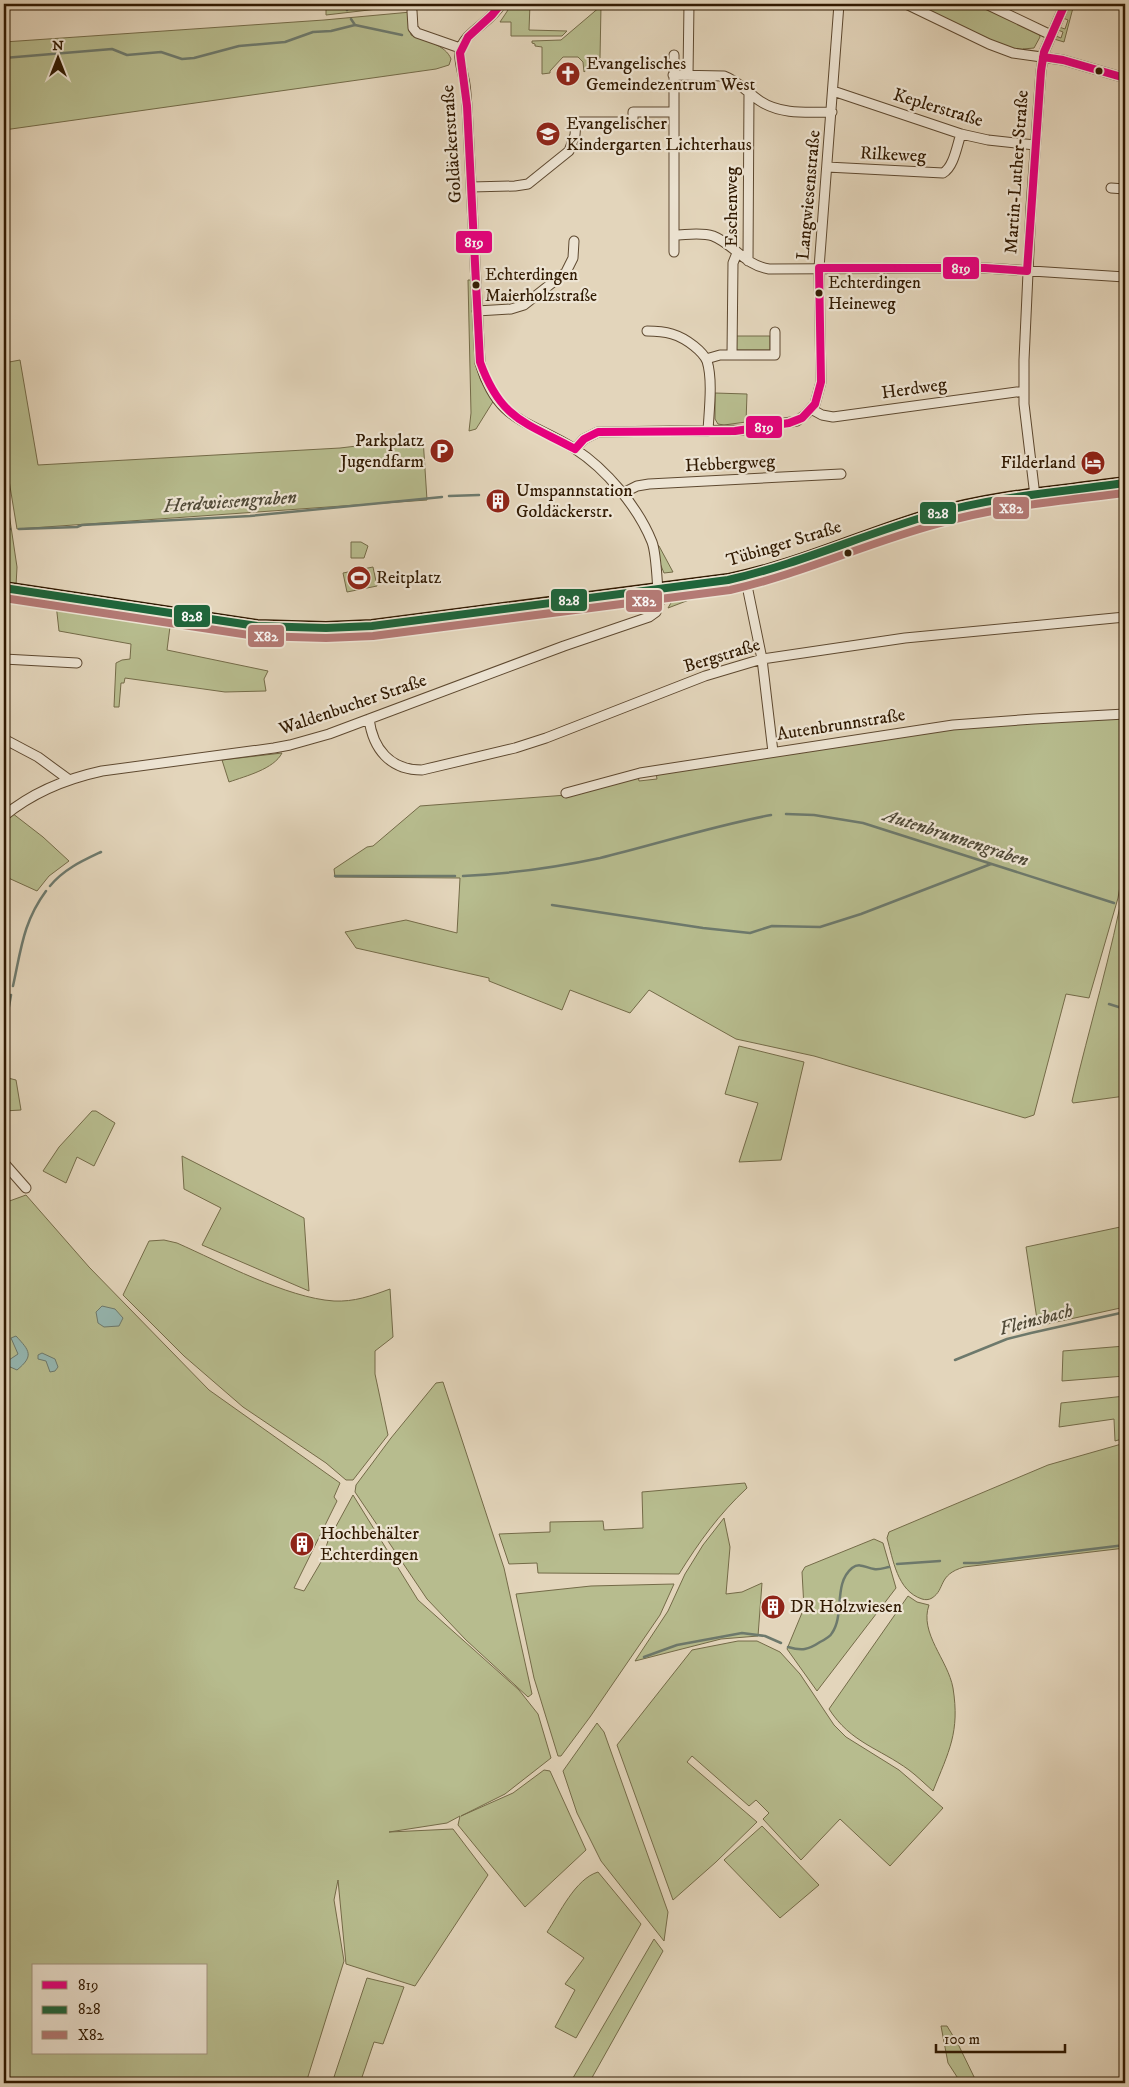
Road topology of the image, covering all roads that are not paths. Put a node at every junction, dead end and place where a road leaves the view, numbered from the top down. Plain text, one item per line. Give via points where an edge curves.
1 (501, 4) edge
2 (689, 4) edge
3 (839, 4) edge
4 (906, 4) edge
5 (986, 4) edge
6 (1064, 4) edge
7 (412, 11) dead end
8 (1051, 35) junction
9 (460, 48) junction
10 (674, 55) dead end
11 (1043, 57) junction
12 (674, 75) junction
13 (688, 75) junction
14 (1125, 78) edge
15 (833, 91) junction
16 (749, 92) junction
17 (674, 112) junction
18 (832, 112) junction
19 (961, 134) junction
20 (1035, 144) junction
21 (828, 167) junction
22 (471, 187) junction
23 (1110, 188) dead end
24 (1125, 189) edge
25 (674, 235) junction
26 (574, 241) dead end
27 (674, 252) dead end
28 (737, 253) junction
29 (748, 262) junction
30 (819, 268) junction
31 (1027, 271) junction
32 (1125, 277) edge
33 (477, 311) junction
34 (647, 331) dead end
35 (775, 332) dead end
36 (732, 354) junction
37 (706, 359) junction
38 (1024, 391) junction
39 (811, 409) junction
40 (708, 431) junction
41 (576, 449) junction
42 (841, 474) dead end
43 (1125, 484) edge
44 (623, 493) junction
45 (1035, 496) junction
46 (744, 576) junction
47 (4, 588) edge
48 (657, 589) junction
49 (1125, 617) edge
50 (4, 659) edge
51 (762, 659) junction
52 (77, 663) dead end
53 (1125, 714) edge
54 (369, 719) junction
55 (4, 740) edge
56 (774, 752) junction
57 (68, 779) junction
58 (566, 793) dead end
59 (4, 816) edge
60 (4, 1163) edge
61 (26, 1188) dead end

1 - 9 street via 464,40
2 - 13 street
3 - 15 street, Langwiesenstraße
4 - 11 street via 989,44 1013,53
5 - 8 street
6 - 8 street, Martin-Luther-Straße
7 - 9 street via 413,28 418,33
8 - 11 street, Martin-Luther-Straße
9 - 22 street, Goldäckerstraße
10 - 12 street
11 - 14 street
11 - 20 street, Martin-Luther-Straße
12 - 13 street
12 - 17 street
13 - 16 street via 724,76
15 - 18 street, Langwiesenstraße
15 - 19 street, Keplerstraße
16 - 18 street via 776,109
16 - 29 street, Eschenweg
17 - 22 street via 633,112 633,122 576,122 569,151 528,184
17 - 25 street
18 - 21 street, Langwiesenstraße
19 - 20 street, Keplerstraße
19 - 21 street, Rilkeweg via 951,165 943,173
20 - 31 street, Martin-Luther-Straße
21 - 30 street, Langwiesenstraße
22 - 33 street, Goldäckerstraße
23 - 24 street
25 - 27 street
25 - 28 street via 714,236
26 - 33 street via 573,258 566,272 524,304 511,309
28 - 29 street
28 - 36 street via 733,263
29 - 30 street via 769,269
30 - 31 street
30 - 39 street, Langwiesenstraße via 821,382
31 - 32 street
31 - 38 street, Martin-Luther-Straße
33 - 41 street, Goldäckerstraße via 480,362 498,402 518,420
34 - 37 street via 678,335 703,353
35 - 36 street via 775,354
36 - 37 street
37 - 40 street via 709,373
38 - 39 street, Herdweg via 833,417
38 - 45 street, Martin-Luther-Straße
39 - 40 street via 802,418 789,423 744,430
40 - 41 street via 598,432 584,439
41 - 44 street, Goldäckerstraße
42 - 44 street, Hebbergweg via 649,484
43 - 45 main road, Tübinger Straße
44 - 48 street, Goldäckerstraße via 652,543
45 - 46 main road, Tübinger Straße via 936,513
46 - 48 main road, Tübinger Straße
46 - 51 street
47 - 48 main road, Tübinger Straße via 257,626 326,628 389,624
48 - 54 street, Waldenbucher Straße via 658,607 649,617
49 - 51 street, Bergstraße via 905,638
50 - 52 street
51 - 54 street, Bergstraße via 705,676 538,740 422,770 400,768 390,760 372,735
51 - 56 street
53 - 56 street, Autenbrunnstraße via 953,725
54 - 57 street, Waldenbucher Straße via 290,745 102,771
55 - 57 street via 38,757
56 - 58 street, Autenbrunnstraße via 640,773
57 - 59 street, Waldenbucher Straße via 32,796
60 - 61 street

